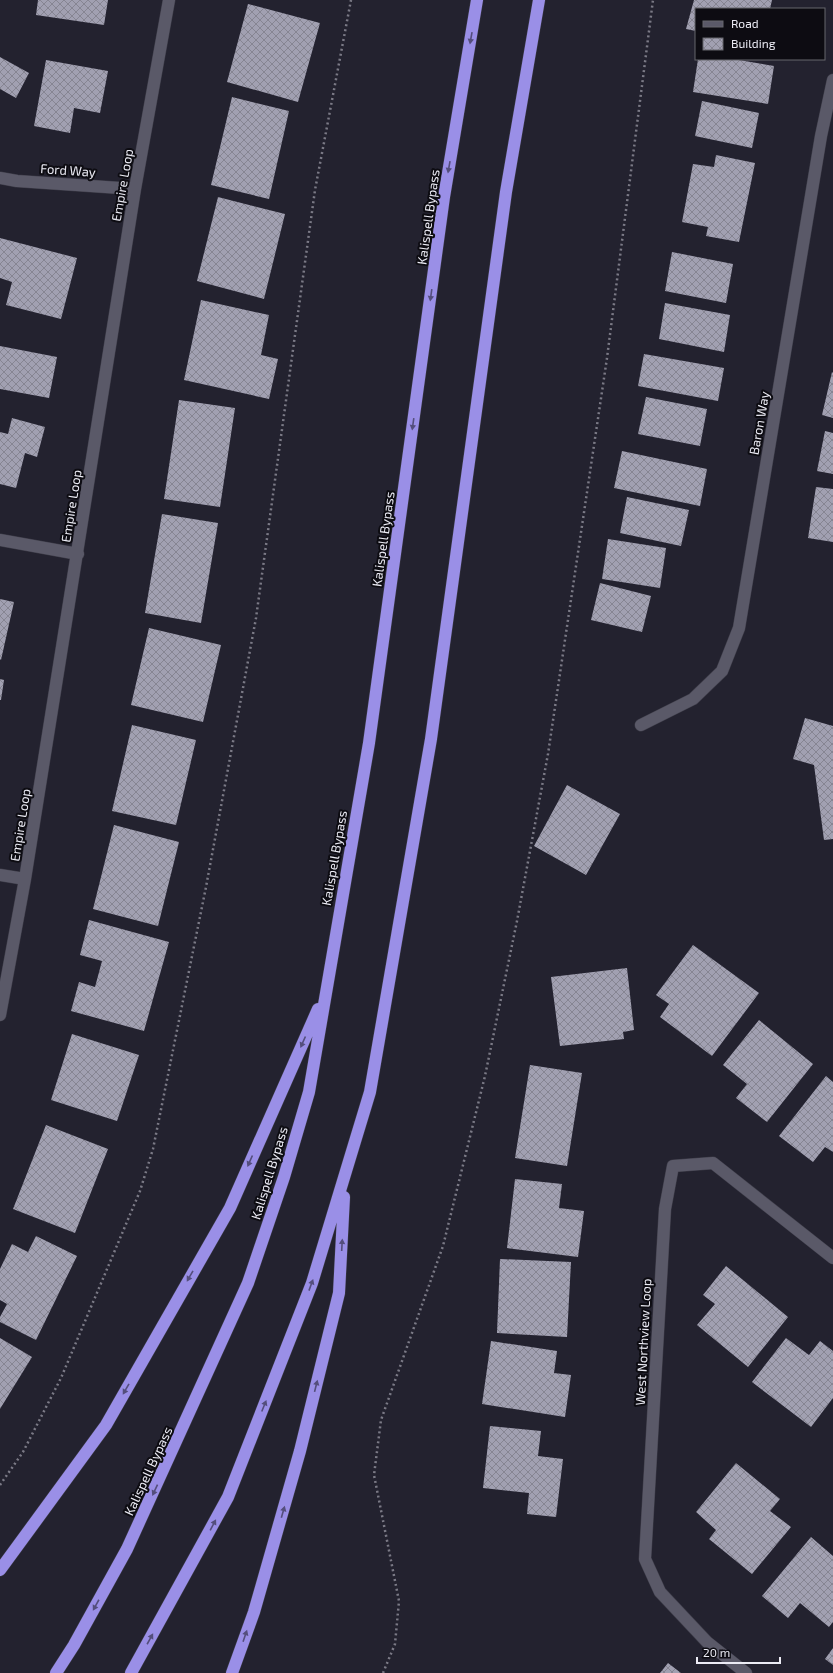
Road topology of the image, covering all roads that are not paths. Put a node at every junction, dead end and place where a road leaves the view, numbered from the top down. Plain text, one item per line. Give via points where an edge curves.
1 (169, 0) edge
2 (478, 0) edge
3 (539, 0) edge
4 (833, 80) edge
5 (827, 136) edge
6 (0, 178) edge
7 (135, 189) junction
8 (0, 540) edge
9 (78, 554) junction
10 (641, 725) dead end
11 (0, 875) edge
12 (25, 878) junction
13 (325, 994) junction
14 (0, 1015) edge
15 (344, 1181) junction
16 (833, 1258) edge
17 (0, 1570) edge
18 (56, 1673) edge
19 (131, 1673) edge
20 (232, 1673) edge
21 (746, 1673) edge

1 - 7 street, Empire Loop
2 -> 13 highway, Kalispell Bypass via 444,197 369,743
3 - 15 highway via 506,192 431,739 370,1092
4 - 5 street, Baron Way
5 - 10 street, Baron Way via 739,628 722,672 693,699
6 - 7 street, Ford Way
7 - 9 street, Empire Loop
8 - 9 street
9 - 12 street, Empire Loop
11 - 12 street
12 - 14 street, Empire Loop
13 -> 17 highway via 226,1214 106,1425
13 -> 18 highway, Kalispell Bypass via 309,1092 284,1177 248,1283 127,1549
19 -> 15 highway via 228,1497 312,1283
20 -> 15 highway via 254,1612 300,1452 339,1293
16 - 21 street, West Northview Loop via 713,1163 674,1166 665,1209 645,1559 660,1592 707,1642

